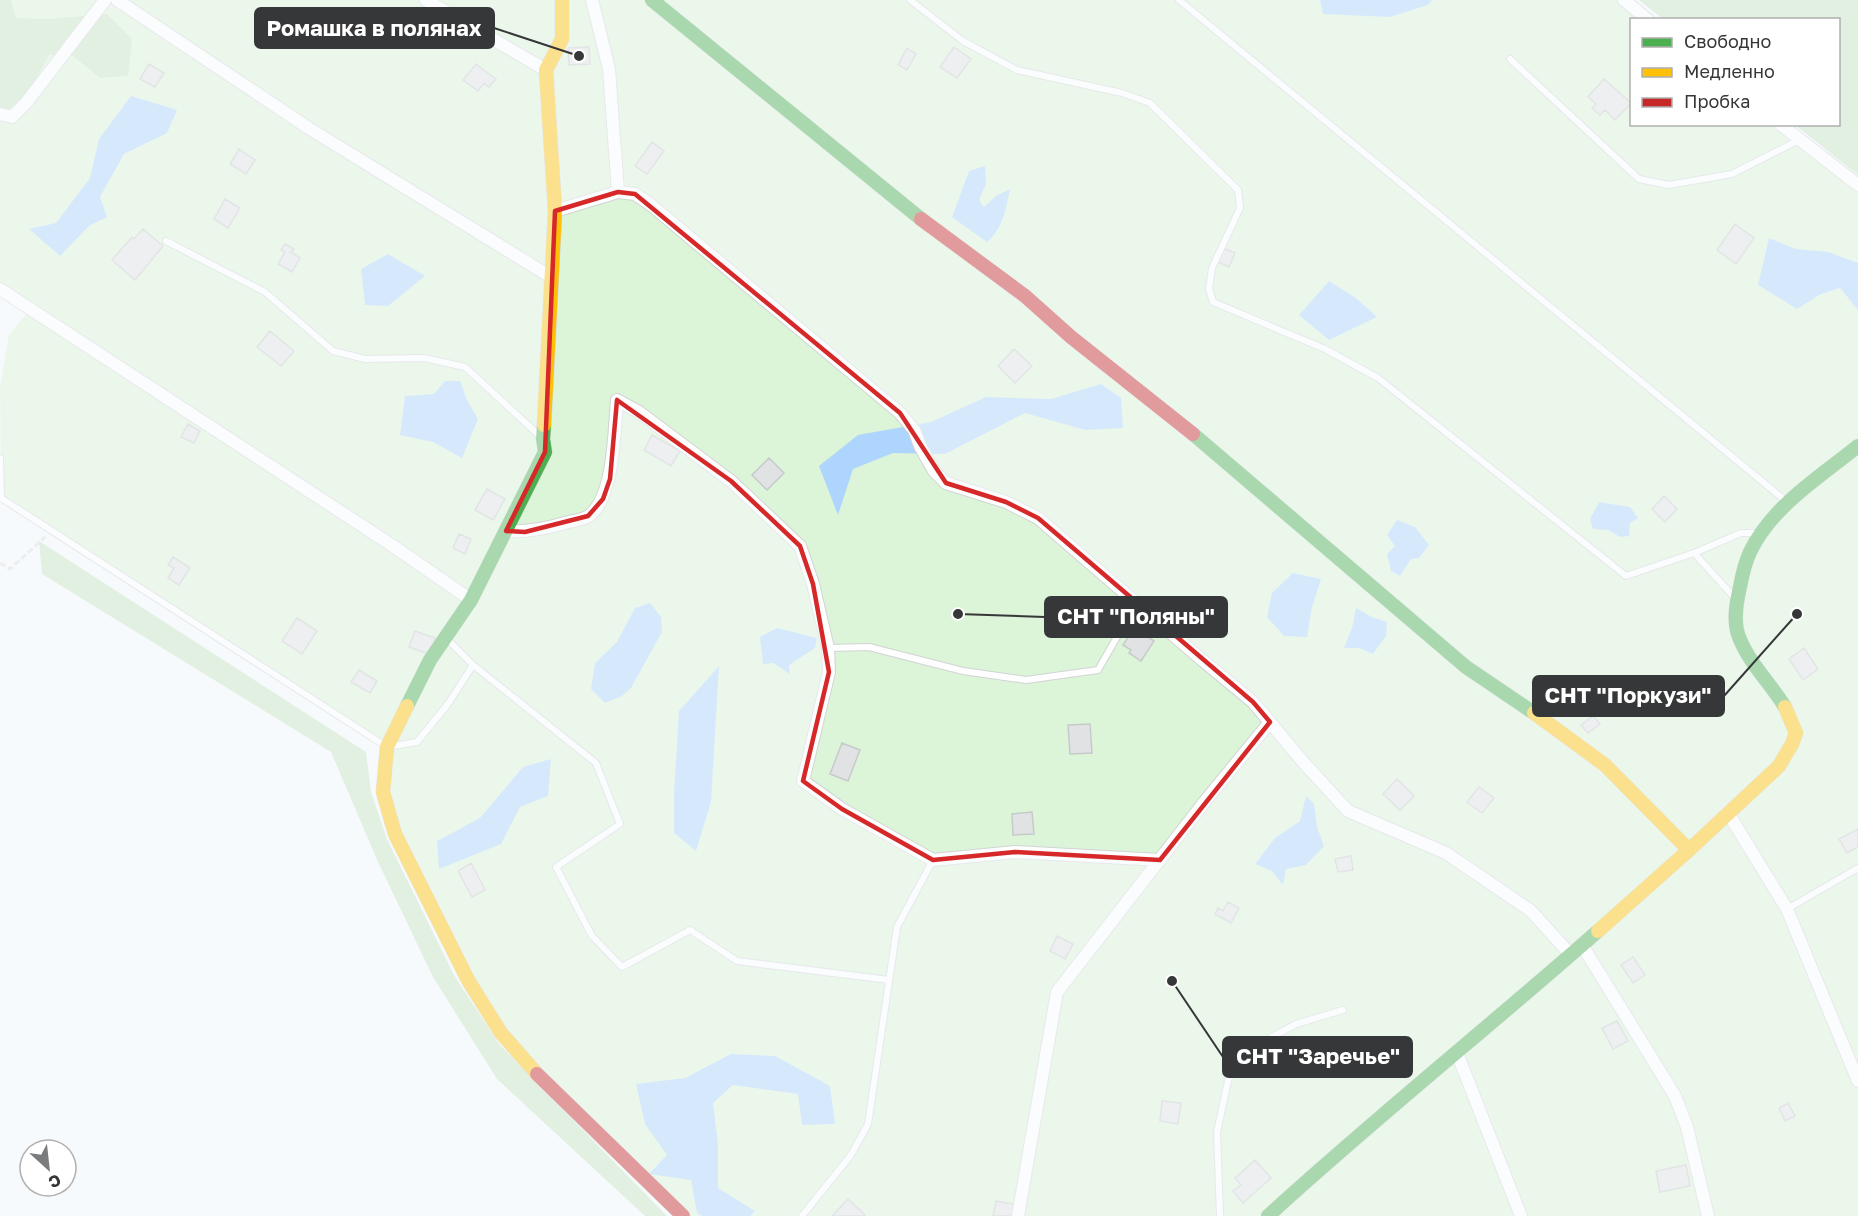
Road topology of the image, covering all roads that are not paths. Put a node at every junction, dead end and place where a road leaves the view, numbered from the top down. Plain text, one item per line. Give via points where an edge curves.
1 (105, 0) edge
2 (117, 0) edge
3 (426, 0) edge
4 (562, 0) edge
5 (592, 0) edge
6 (652, 0) edge
7 (910, 0) edge
8 (1179, 0) edge
9 (1624, 0) edge
10 (1646, 18) edge
11 (1510, 59) dead end
12 (546, 70) junction
13 (0, 114) edge
14 (1782, 126) edge
15 (1799, 140) junction
16 (1858, 185) edge
17 (618, 192) junction
18 (555, 211) junction
19 (166, 242) dead end
20 (551, 277) junction
21 (0, 289) edge
22 (543, 439) junction
23 (1858, 446) edge
24 (0, 458) edge
25 (1788, 503) junction
26 (506, 531) junction
27 (1762, 533) junction
28 (1694, 553) junction
29 (471, 600) junction
30 (1737, 600) junction
31 (1137, 603) junction
32 (445, 638) junction
33 (828, 648) junction
34 (472, 665) junction
35 (1270, 722) junction
36 (387, 747) junction
37 (1728, 813) junction
38 (1689, 850) junction
39 (933, 860) junction
40 (1160, 860) junction
41 (1858, 868) edge
42 (1786, 909) junction
43 (1582, 945) junction
44 (1571, 955) junction
45 (889, 980) junction
46 (1343, 1010) dead end
47 (1457, 1053) junction
48 (1858, 1081) edge
49 (683, 1216) edge
50 (802, 1216) edge
51 (1018, 1216) edge
52 (1220, 1216) edge
53 (1268, 1216) edge
54 (1521, 1216) edge
55 (1708, 1216) edge

1 - 13 street via 26,103 12,117
2 - 20 street via 310,129
3 - 12 street
4 - 12 street via 562,39
5 - 17 street via 609,69
6 - 38 street via 911,211 1025,296 1466,667 1605,765
7 - 28 lane via 963,41 1017,70 1150,103 1238,190 1240,208 1212,268 1209,288 1213,302 1325,349 1378,378 1626,576
8 - 25 lane
9 - 10 street
11 - 15 lane via 1639,179 1669,185 1732,174
12 - 18 street
14 - 15 street
15 - 16 street
17 - 18 street
17 - 31 street via 635,194 651,205 900,413 914,430 934,471 946,483 1006,501 1038,518
18 - 20 street
19 - 22 lane via 266,292 333,351 365,359 424,358 465,367
20 - 22 street
21 - 29 street
22 - 26 street via 545,452
23 - 25 street
24 - 36 lane via 1,498
25 - 27 street
26 - 29 street
26 - 33 street via 525,532 588,516 603,498 609,479 617,400 731,481 800,546
27 - 28 lane via 1741,533
27 - 30 street via 1750,551
28 - 30 lane
29 - 32 street
30 - 37 street via 1736,627 1741,642 1788,712 1796,733 1779,766
31 - 33 lane via 1098,670 1026,680 963,671 869,647
31 - 35 street via 1253,702
32 - 34 lane
32 - 36 street
33 - 39 street via 830,672 803,781 842,809
34 - 36 lane via 448,704 417,742
34 - 45 lane via 596,764 620,824 556,867 592,936 622,967 690,930 737,961
35 - 40 street
35 - 44 street via 1348,811 1446,853 1531,910
36 - 49 street via 383,792 395,834 468,980 501,1033 533,1071
37 - 38 street
37 - 42 street
38 - 43 street
39 - 40 street via 1015,852
39 - 45 lane via 897,927
40 - 51 street via 1057,992
41 - 42 lane
42 - 48 street
43 - 44 street
43 - 55 street via 1675,1096 1687,1126
44 - 47 street
45 - 50 lane via 868,1124 851,1155
46 - 52 lane via 1296,1024 1233,1058 1216,1132
47 - 53 street
47 - 54 street

